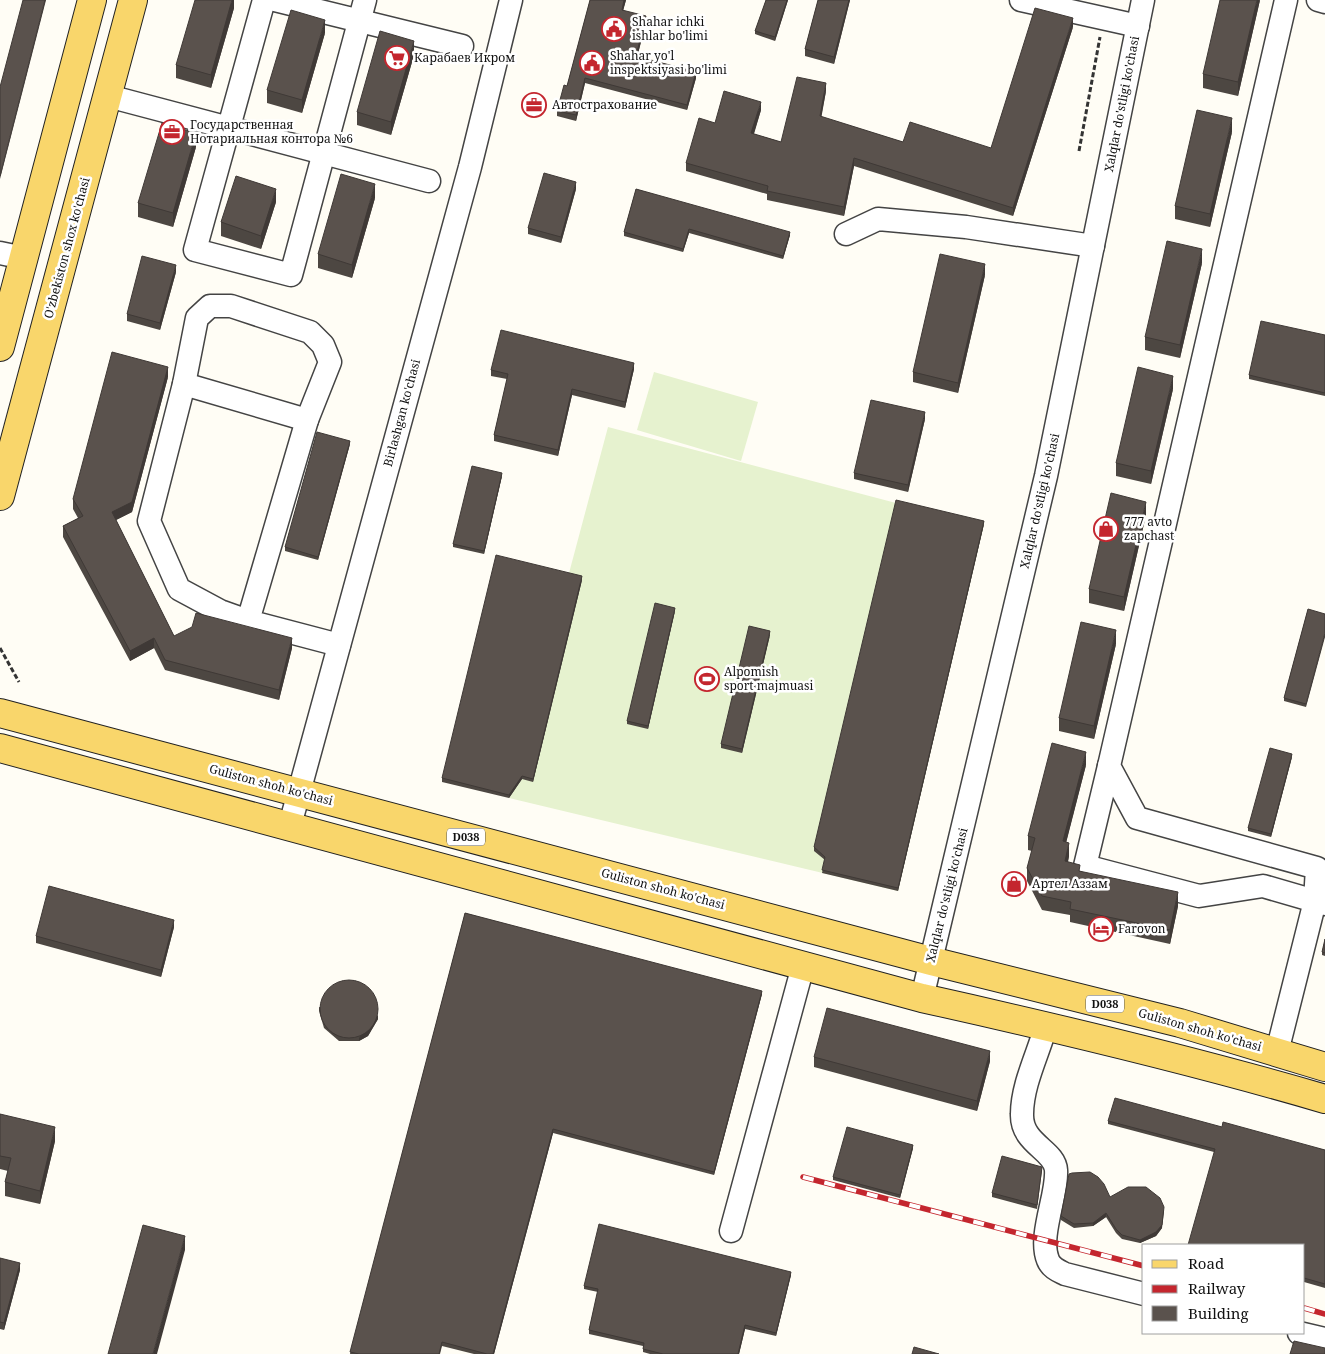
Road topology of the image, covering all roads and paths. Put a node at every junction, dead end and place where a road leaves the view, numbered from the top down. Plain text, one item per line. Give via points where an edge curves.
1 (92, 0) edge
2 (133, 0) edge
3 (264, 0) edge
4 (275, 0) edge
5 (511, 0) edge
6 (1021, 0) edge
7 (1143, 0) edge
8 (1286, 0) edge
9 (1318, 0) edge
10 (1325, 2) edge
11 (363, 10) edge
12 (1103, 18) junction
13 (1138, 26) junction
14 (462, 46) dead end
15 (108, 96) junction
16 (228, 128) junction
17 (1078, 151) dead end
18 (324, 153) junction
19 (429, 181) dead end
20 (846, 234) dead end
21 (1094, 246) junction
22 (12, 255) edge
23 (0, 347) edge
24 (184, 384) junction
25 (307, 420) junction
26 (0, 496) edge
27 (248, 621) junction
28 (339, 645) junction
29 (0, 648) edge
30 (19, 682) dead end
31 (0, 713) edge
32 (0, 748) edge
33 (1109, 766) junction
34 (298, 792) junction
35 (290, 826) junction
36 (1320, 902) edge
37 (931, 961) junction
38 (803, 966) junction
39 (922, 998) junction
40 (1046, 1026) junction
41 (1277, 1052) junction
42 (1325, 1067) edge
43 (1325, 1099) edge
44 (731, 1231) dead end
45 (1142, 1293) edge
46 (1304, 1334) edge
47 (1325, 1339) edge

1 - 22 main road
2 - 15 main road, O'zbekiston shox ko'chasi
3 - 16 street
4 - 11 street
5 - 28 street, Birlashgan ko'chasi via 470,167
6 - 12 street
7 - 13 street, Xalqlar do'stligi ko'chasi
8 - 33 street
9 - 10 street
11 - 14 street
11 - 18 street
12 - 13 street
12 - 17 path
13 - 21 street, Xalqlar do'stligi ko'chasi
15 - 16 street
15 - 26 main road, O'zbekiston shox ko'chasi
16 - 18 street
16 - 18 street via 195,250 290,275
18 - 19 street
20 - 21 street via 878,219 966,227
21 - 37 street, Xalqlar do'stligi ko'chasi via 1044,486
22 - 23 main road
24 - 25 street
24 - 25 street via 197,318 210,306 231,306 310,332 323,345 330,362
24 - 27 street via 149,521 179,589 220,611
25 - 27 street
27 - 28 street
28 - 34 street, Birlashgan ko'chasi
29 - 30 path
31 - 34 main road, Guliston shoh ko'chasi / D038
32 - 35 main road
33 - 36 street via 1137,818 1317,868
33 - 36 street via 1085,866 1199,896 1263,886
34 - 35 street, Birlashgan ko'chasi
34 - 37 main road, Guliston shoh ko'chasi / D038
35 - 38 main road
36 - 41 street
37 - 39 street, Xalqlar do'stligi ko'chasi
37 - 41 main road, Guliston shoh ko'chasi / D038 via 1180,1023
38 - 39 main road
38 - 44 street
39 - 40 main road
40 - 43 main road
40 - 45 street via 1023,1099 1022,1116 1026,1132 1034,1144 1051,1158 1056,1169 1048,1225 1048,1260 1054,1269 1066,1274
41 - 42 main road, Guliston shoh ko'chasi / D038
46 - 47 street

